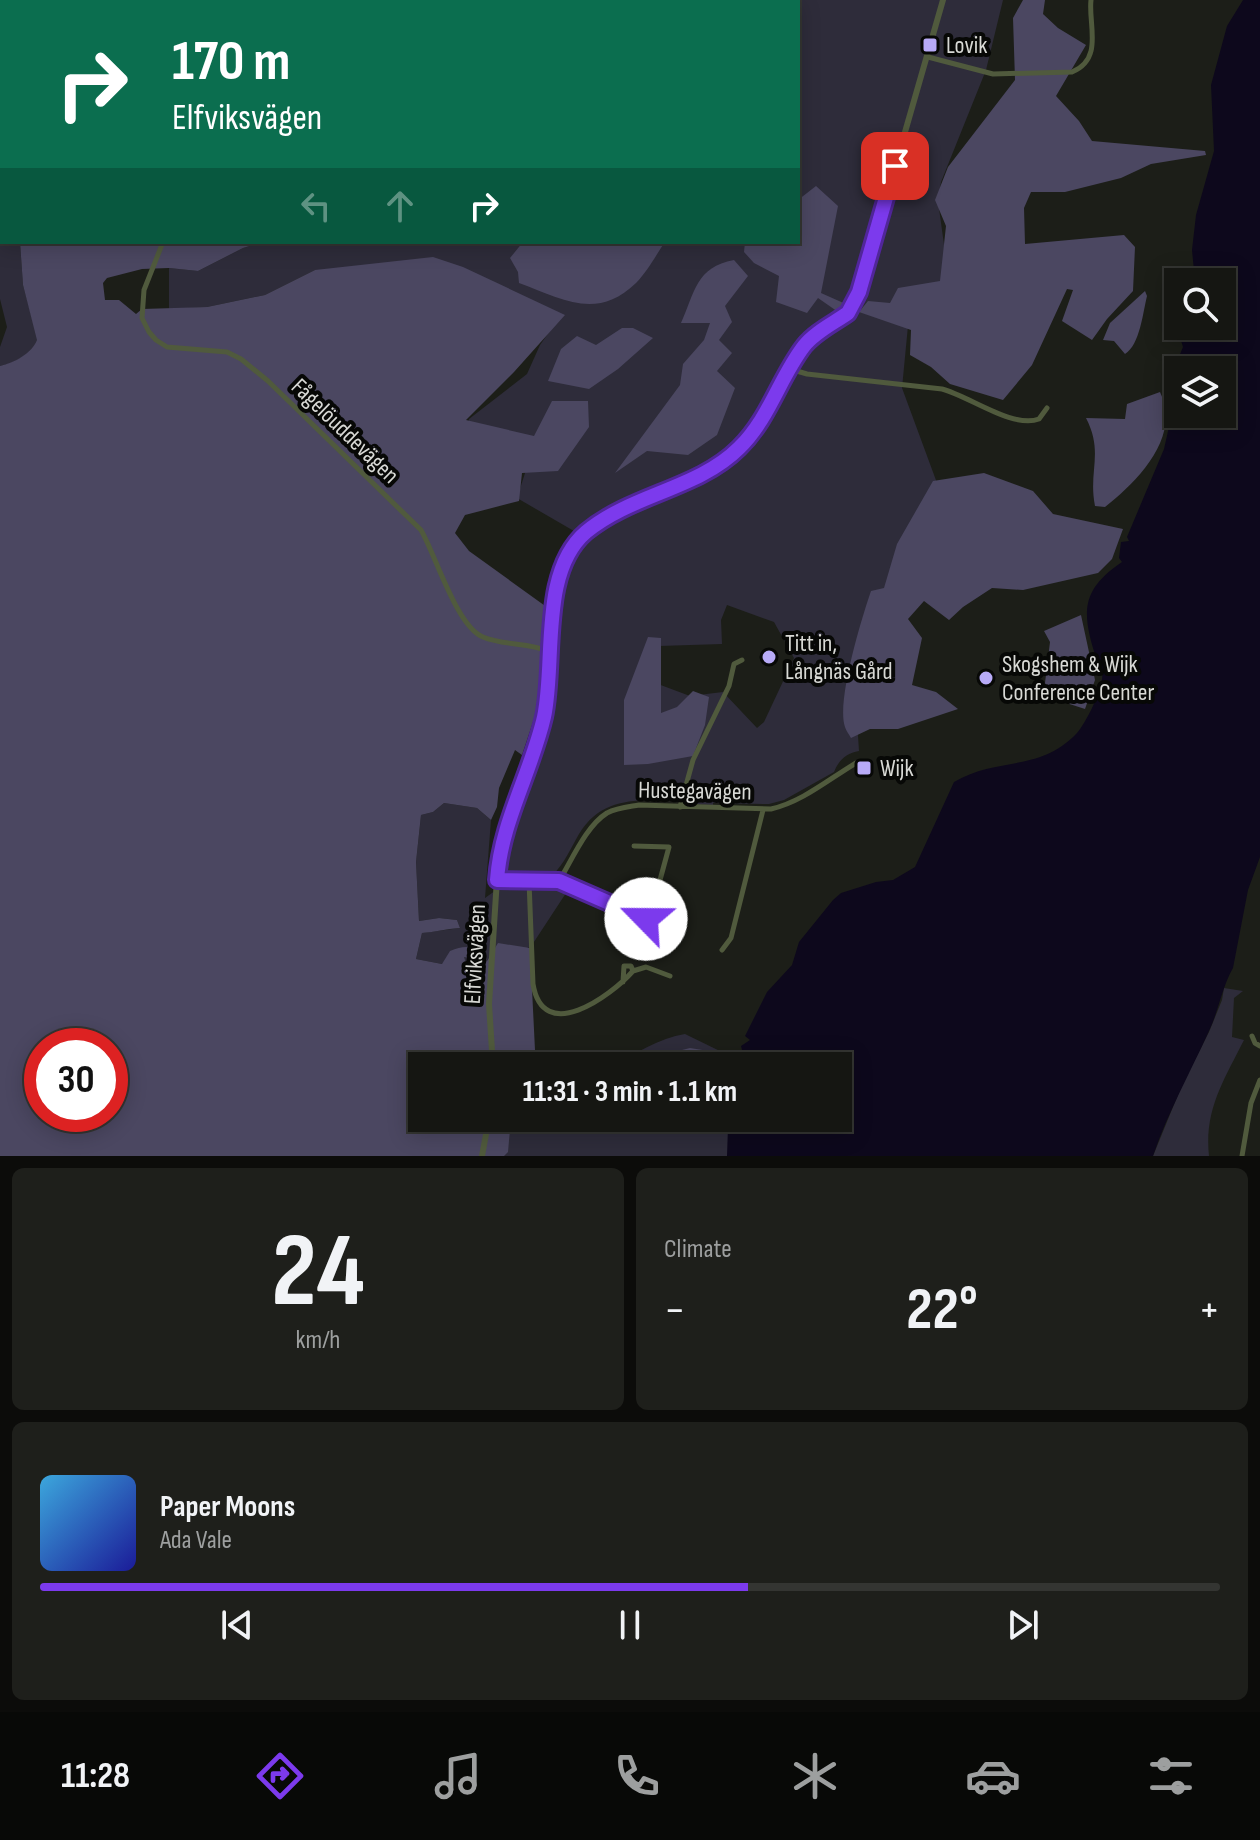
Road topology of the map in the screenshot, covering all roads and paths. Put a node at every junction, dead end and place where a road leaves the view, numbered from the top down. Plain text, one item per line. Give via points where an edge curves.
1 (943, 0) edge
2 (1091, 0) edge
3 (928, 57) junction
4 (162, 244) edge
5 (790, 369) junction
6 (1047, 408) dead end
7 (551, 652) junction
8 (742, 660) dead end
9 (856, 763) dead end
10 (680, 807) junction
11 (763, 810) junction
12 (634, 846) dead end
13 (497, 880) junction
14 (529, 881) junction
15 (559, 881) junction
16 (646, 919) junction
17 (672, 930) dead end
18 (722, 950) dead end
19 (670, 976) dead end
20 (1252, 1036) dead end
21 (1260, 1046) edge
22 (492, 1052) edge
23 (1260, 1080) edge
24 (486, 1132) edge
25 (482, 1156) edge
26 (1242, 1156) edge

1 - 3 street, Elfviksvägen
2 - 3 street via 1094,40 1082,66 1072,72 993,74
3 - 5 street, Elfviksvägen via 857,300 848,313 808,341
4 - 7 street, Fågelöuddevägen via 144,290 142,318 156,340 167,347 227,352 241,359 421,530 474,632
5 - 6 street via 960,393 1025,422 1039,419
5 - 7 street, Elfviksvägen via 754,431 730,456 703,474 621,509 579,538 559,573
7 - 13 street, Elfviksvägen via 544,716 511,810
8 - 10 street via 734,664 729,686 693,760
9 - 11 street, Hustegavägen via 782,806
10 - 11 street, Hustegavägen
10 - 15 street, Hustegavägen via 639,805 606,814
11 - 18 street via 731,938
12 - 16 street via 669,847
13 - 14 street
13 - 22 street, Elfviksvägen via 489,1004
14 - 15 street
14 - 19 street via 533,984 541,1007 559,1013 581,1009 646,967
15 - 16 street
16 - 17 street
20 - 21 street
23 - 26 street
24 - 25 street

